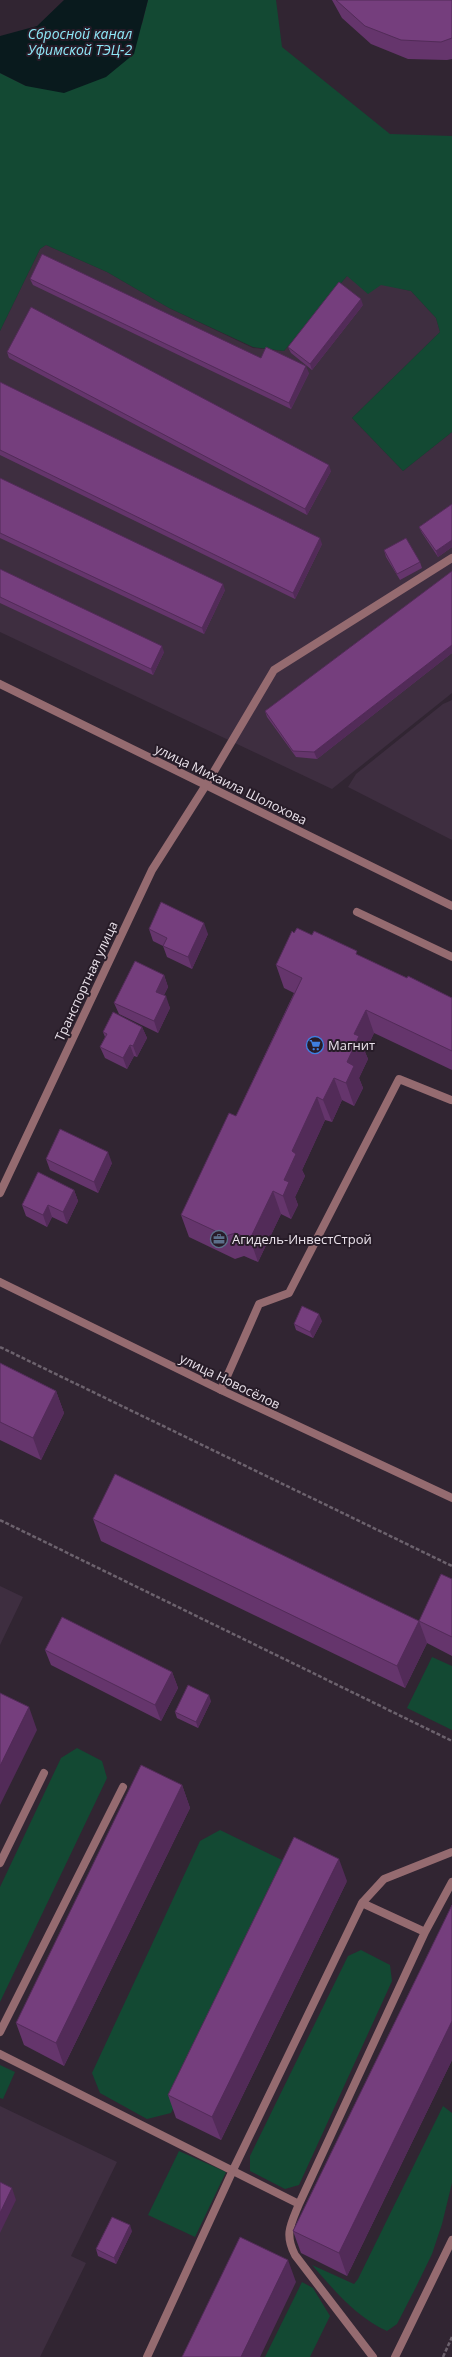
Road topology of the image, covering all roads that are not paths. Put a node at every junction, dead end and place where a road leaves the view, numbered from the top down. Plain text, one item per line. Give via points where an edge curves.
1 (452, 558) edge
2 (0, 684) edge
3 (206, 785) junction
4 (452, 906) edge
5 (357, 912) dead end
6 (452, 958) edge
7 (451, 1100) dead end
8 (0, 1193) edge
9 (0, 1282) edge
10 (221, 1390) junction
11 (452, 1498) edge
12 (44, 1773) dead end
13 (123, 1787) dead end
14 (452, 1852) edge
15 (0, 1863) edge
16 (452, 1882) edge
17 (362, 1903) junction
18 (425, 1932) junction
19 (0, 2032) edge
20 (0, 2054) edge
21 (233, 2170) junction
22 (299, 2204) junction
23 (452, 2240) edge
24 (147, 2357) edge
25 (372, 2357) edge
26 (396, 2357) edge

1 - 3 street, Транспортная улица via 274,670
2 - 3 street, улица Михаила Шолохова
3 - 4 street, улица Михаила Шолохова
3 - 8 street, Транспортная улица via 152,870
5 - 6 street
7 - 10 street via 399,1079 289,1293 259,1304
9 - 10 street, улица Новосёлов
10 - 11 street, улица Новосёлов
12 - 15 street
13 - 19 street
14 - 17 street via 384,1878
16 - 18 street
17 - 18 street
17 - 21 street
18 - 22 street
20 - 21 street
21 - 22 street
21 - 24 street
22 - 25 street via 288,2242 295,2255
23 - 26 street

